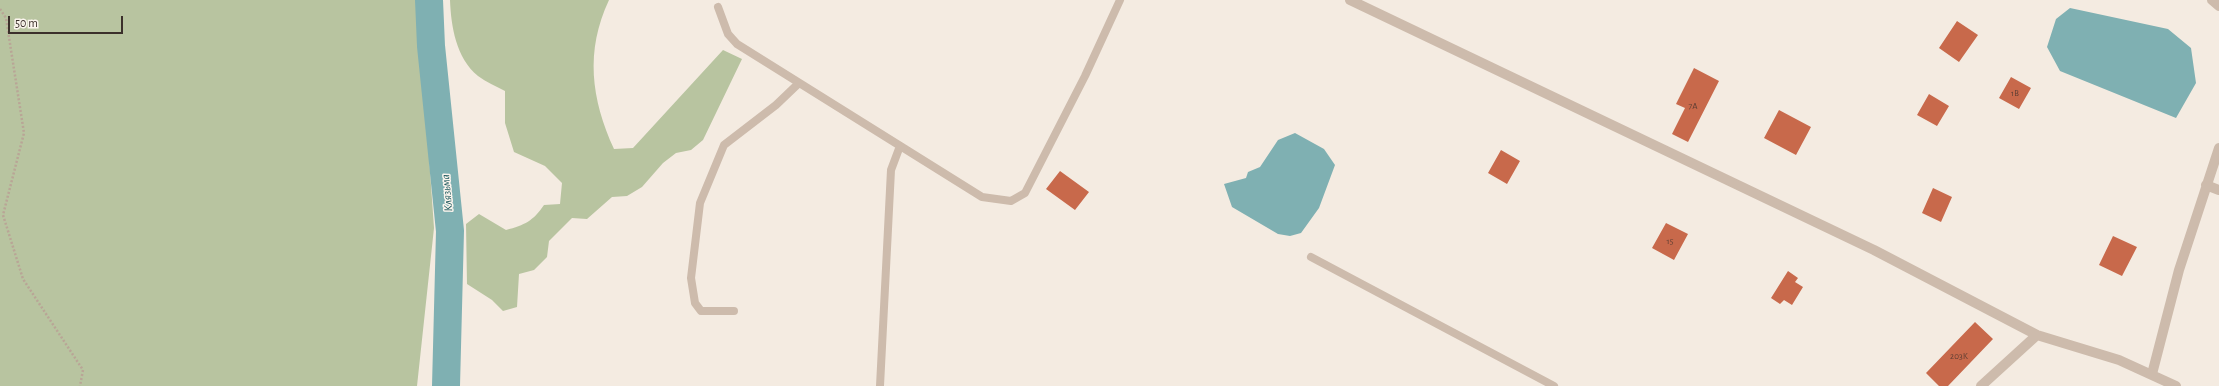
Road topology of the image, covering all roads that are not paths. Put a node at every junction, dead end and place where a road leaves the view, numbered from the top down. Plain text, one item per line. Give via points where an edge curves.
1 (1120, 0) edge
2 (1350, 0) edge
3 (2212, 0) edge
4 (2219, 6) edge
5 (718, 7) dead end
6 (799, 83) junction
7 (900, 146) junction
8 (2219, 148) edge
9 (2206, 185) junction
10 (2219, 190) edge
11 (1311, 257) dead end
12 (734, 311) dead end
13 (2036, 335) junction
14 (2152, 374) junction
15 (880, 386) edge
16 (1554, 386) edge
17 (1981, 386) edge
18 (2176, 386) edge

1 - 7 lane via 1085,76 1025,193 1011,201 982,198
2 - 13 street via 1867,247
3 - 4 street
5 - 6 lane via 728,34 737,44
6 - 7 lane
6 - 12 lane via 776,105 724,144 700,203 691,278 695,303 702,311
7 - 15 lane via 891,170
8 - 9 street
9 - 10 street
9 - 14 street via 2179,270
11 - 16 lane
13 - 14 street via 2119,360
13 - 17 street
14 - 18 street

